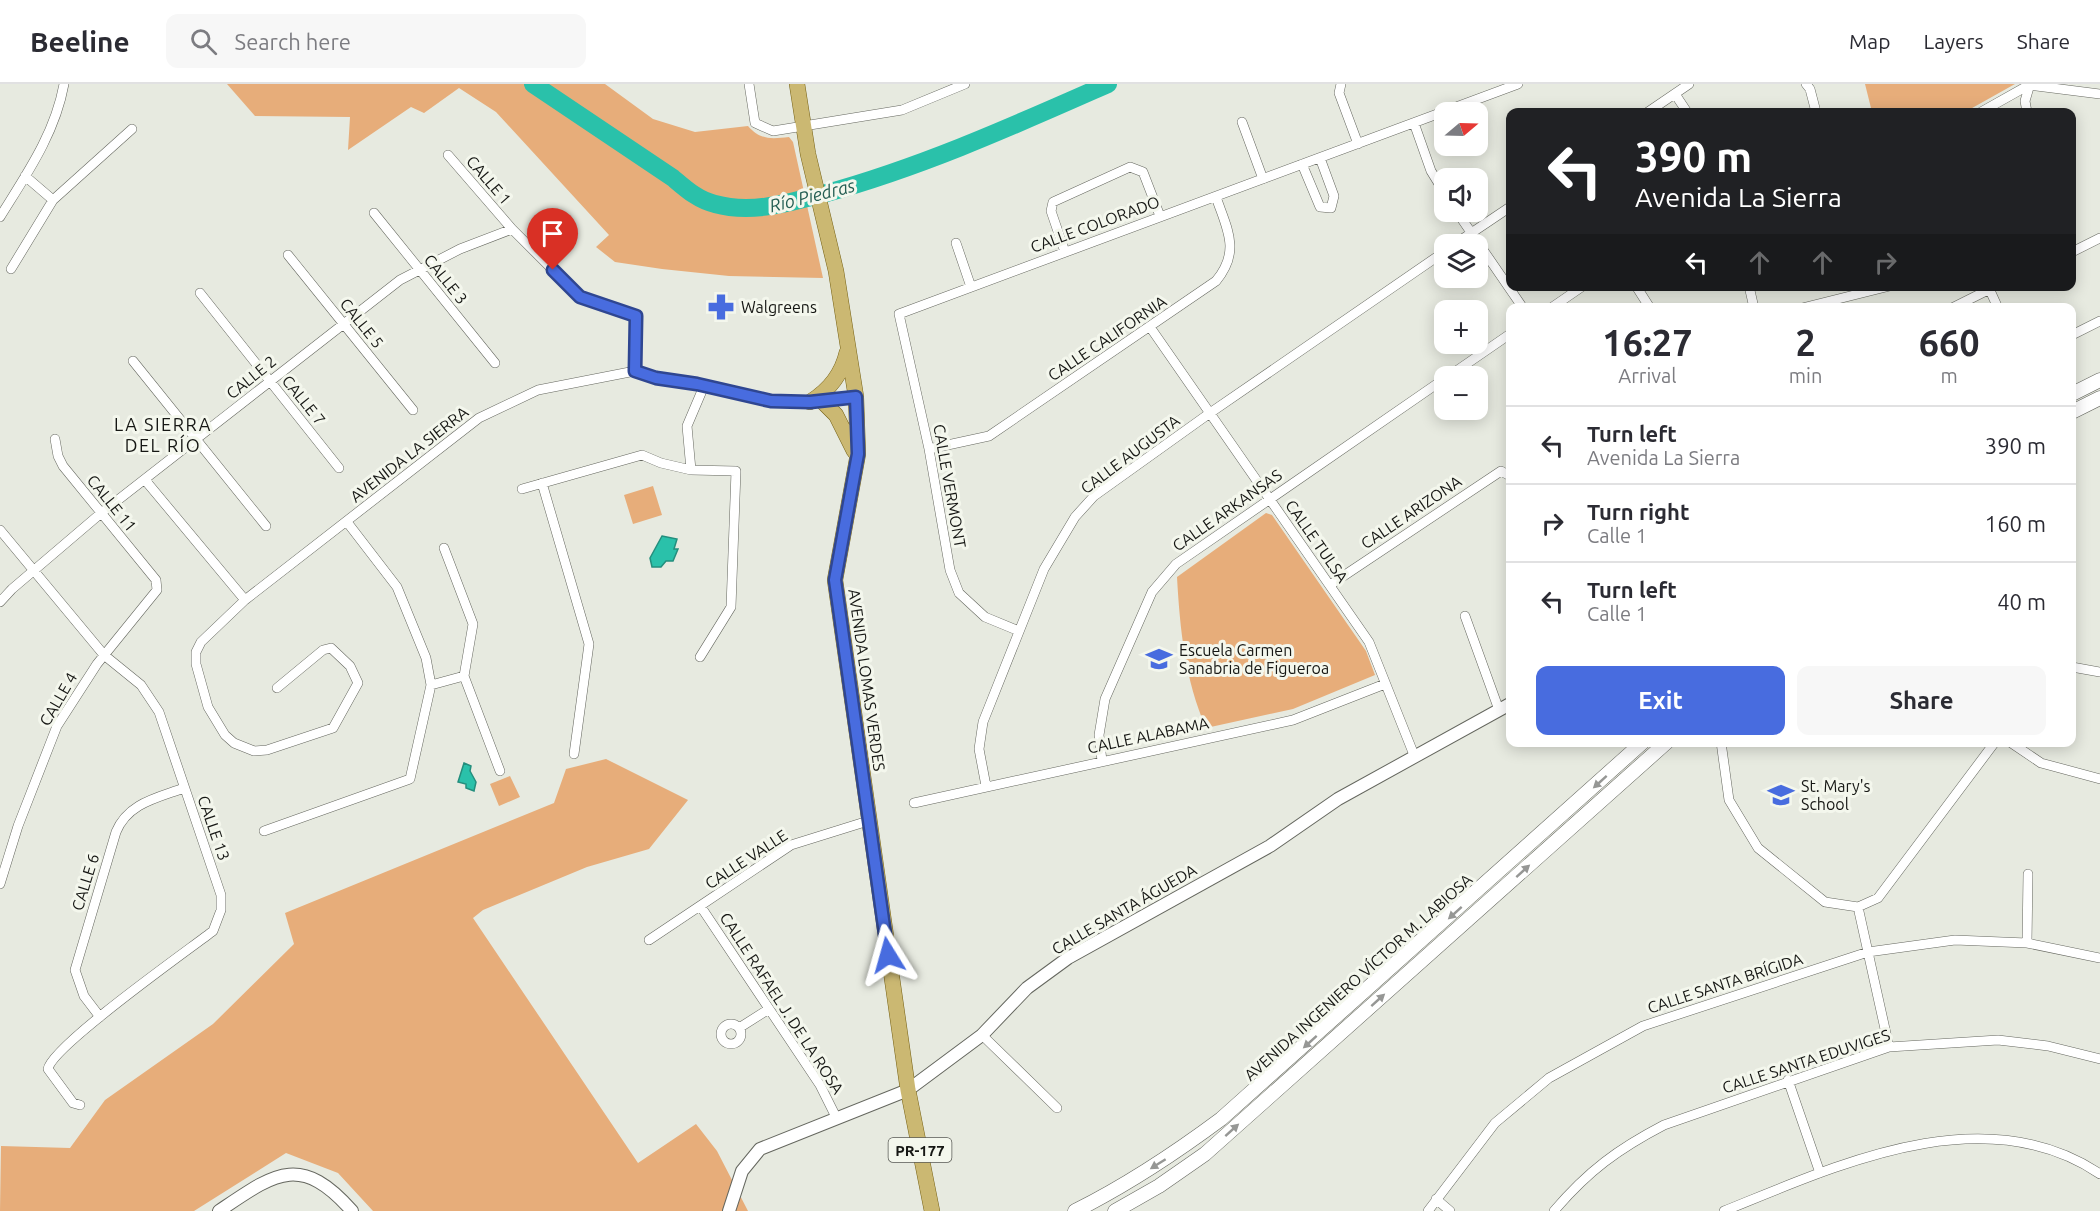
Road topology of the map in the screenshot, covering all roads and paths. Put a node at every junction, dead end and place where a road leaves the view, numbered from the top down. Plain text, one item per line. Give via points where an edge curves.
1 (64, 84) edge
2 (749, 84) edge
3 (797, 84) edge
4 (965, 84) edge
5 (1341, 84) edge
6 (1518, 84) edge
7 (1689, 84) edge
8 (1806, 84) edge
9 (2030, 84) edge
10 (1507, 86) edge
11 (1675, 94) junction
12 (2100, 94) edge
13 (1654, 108) edge
14 (1684, 108) edge
15 (1815, 108) edge
16 (1988, 108) edge
17 (2026, 108) edge
18 (1242, 122) dead end
19 (1414, 123) junction
20 (803, 126) junction
21 (132, 129) dead end
22 (1358, 144) junction
23 (448, 155) dead end
24 (1320, 158) junction
25 (1302, 164) junction
26 (26, 176) junction
27 (1434, 176) edge
28 (1263, 179) junction
29 (1216, 197) junction
30 (53, 200) junction
31 (1506, 210) edge
32 (374, 213) dead end
33 (1160, 216) junction
34 (0, 217) edge
35 (1464, 222) edge
36 (512, 229) junction
37 (1472, 233) junction
38 (2100, 238) edge
39 (956, 243) dead end
40 (2076, 250) edge
41 (1065, 252) junction
42 (288, 255) dead end
43 (1434, 259) edge
44 (11, 269) dead end
45 (419, 269) junction
46 (1506, 283) edge
47 (971, 286) junction
48 (1576, 291) edge
49 (1856, 291) edge
50 (1984, 291) edge
51 (200, 293) dead end
52 (1558, 303) edge
53 (1818, 303) edge
54 (1962, 303) edge
55 (899, 314) joint
56 (2100, 321) edge
57 (343, 322) junction
58 (1150, 327) junction
59 (2076, 333) edge
60 (1506, 337) edge
61 (848, 346) junction
62 (133, 361) dead end
63 (495, 363) dead end
64 (1464, 366) edge
65 (635, 371) junction
66 (2100, 380) edge
67 (270, 381) junction
68 (704, 386) junction
69 (1434, 386) edge
70 (2076, 392) edge
71 (856, 397) junction
72 (2100, 398) edge
73 (816, 402) junction
74 (413, 410) dead end
75 (2076, 410) edge
76 (1210, 413) junction
77 (55, 439) dead end
78 (196, 440) junction
79 (929, 449) junction
80 (856, 461) junction
81 (339, 468) dead end
82 (691, 470) junction
83 (1506, 474) edge
84 (145, 480) junction
85 (542, 483) junction
86 (522, 489) dead end
87 (1269, 499) junction
88 (100, 514) junction
89 (347, 522) junction
90 (266, 526) dead end
91 (0, 530) edge
92 (444, 548) dead end
93 (34, 570) junction
94 (156, 580) joint
95 (1330, 585) junction
96 (245, 600) junction
97 (0, 602) edge
98 (1465, 616) dead end
99 (1019, 631) junction
100 (104, 655) junction
101 (700, 657) dead end
102 (2076, 668) edge
103 (2100, 672) edge
104 (464, 676) junction
105 (1385, 684) junction
106 (431, 685) junction
107 (277, 688) dead end
108 (1505, 707) edge
109 (1637, 747) edge
110 (1661, 747) edge
111 (1721, 747) edge
112 (1991, 747) edge
113 (2017, 747) edge
114 (574, 754) dead end
115 (1414, 755) junction
116 (1102, 761) junction
117 (500, 771) dead end
118 (2100, 779) edge
119 (986, 786) junction
120 (184, 788) junction
121 (914, 803) dead end
122 (868, 821) junction
123 (264, 831) dead end
124 (2028, 874) dead end
125 (0, 884) edge
126 (701, 907) junction
127 (1858, 907) junction
128 (649, 939) dead end
129 (2027, 943) junction
130 (1868, 952) junction
131 (2100, 958) edge
132 (770, 1009) junction
133 (100, 1017) junction
134 (739, 1028) dead end
135 (982, 1035) junction
136 (1889, 1047) junction
137 (2100, 1059) edge
138 (1788, 1080) junction
139 (908, 1090) junction
140 (81, 1104) dead end
141 (1058, 1108) dead end
142 (836, 1117) junction
143 (1820, 1173) junction
144 (2100, 1174) edge
145 (1436, 1199) junction
146 (219, 1211) edge
147 (352, 1211) edge
148 (729, 1211) edge
149 (932, 1211) edge
150 (1075, 1211) edge
151 (1115, 1211) edge
152 (1428, 1211) edge
153 (1450, 1211) edge
154 (1554, 1211) edge
155 (1724, 1211) edge

1 - 26 street via 57,115
2 - 20 street via 755,123 773,131
3 - 20 main road, AVENIDA LOMAS VERDES / PR-177
4 - 20 street via 902,110
5 - 22 street via 1340,93
6 - 10 street, CALLE COLORADO
7 - 11 street
8 - 15 street
9 - 12 street
9 - 16 street
9 - 17 street
10 - 19 street, CALLE COLORADO
11 - 13 street
11 - 14 street
18 - 28 street
19 - 22 street, CALLE COLORADO
19 - 27 street
20 - 61 main road, AVENIDA LOMAS VERDES / PR-177
21 - 30 street
22 - 24 street, CALLE COLORADO
23 - 36 street, CALLE 1
24 - 25 street, CALLE COLORADO
24 - 25 street via 1334,196 1331,208 1320,207
25 - 28 street, CALLE COLORADO
26 - 30 street
26 - 34 street
28 - 29 street, CALLE COLORADO
29 - 33 street, CALLE COLORADO
29 - 58 street, CALLE CALIFORNIA via 1232,243 1228,267 1216,281
30 - 44 street
31 - 37 street
32 - 45 street, CALLE 3
33 - 41 street, CALLE COLORADO
33 - 41 street via 1143,172 1130,167 1053,202 1051,211
35 - 37 street
36 - 45 street, CALLE 2
36 - 65 street, CALLE 1 via 580,297 636,316
37 - 46 street
38 - 40 street
39 - 47 street
41 - 47 street, CALLE COLORADO
42 - 57 street, CALLE 5
43 - 76 street, CALLE AUGUSTA
45 - 57 street, CALLE 2
45 - 63 street, CALLE 3
47 - 55 street, CALLE COLORADO
48 - 52 street
49 - 53 street
50 - 54 street
51 - 67 street, CALLE 7
55 - 79 street, CALLE VERMONT
56 - 59 street
57 - 67 street, CALLE 2
57 - 74 street, CALLE 5
58 - 76 street, CALLE TULSA
58 - 79 street, CALLE CALIFORNIA via 988,436
60 - 64 street
61 - 71 main road, AVENIDA LOMAS VERDES / PR-177
61 - 73 main road via 845,362
62 - 78 street
65 - 68 street, AVENIDA LA SIERRA
65 - 89 street, AVENIDA LA SIERRA via 538,390 479,418
66 - 70 main road
67 - 78 street, CALLE 2
67 - 81 street, CALLE 7
68 - 73 street, AVENIDA LA SIERRA via 771,401
68 - 82 street via 687,426
69 - 87 street, CALLE ARKANSAS
71 - 73 street, AVENIDA LA SIERRA
71 - 80 main road, AVENIDA LOMAS VERDES / PR-177
72 - 75 main road
73 - 80 main road via 836,416
76 - 87 street, CALLE TULSA
76 - 99 street, CALLE AUGUSTA via 1094,496 1075,518 1044,569
77 - 88 street, CALLE 11 via 63,466
78 - 84 street, CALLE 2
78 - 90 street
79 - 99 street, CALLE VERMONT via 950,570 959,593 985,617
80 - 122 main road, AVENIDA LOMAS VERDES / PR-177 via 835,580
82 - 85 street via 642,455
82 - 101 street via 736,471 731,607
83 - 95 street, CALLE ARIZONA via 1500,471
84 - 88 street, CALLE 2
84 - 96 street
85 - 86 street
85 - 114 street via 589,644
87 - 95 street, CALLE TULSA
87 - 116 street, CALLE ARKANSAS via 1176,564 1152,592 1105,699 1099,735
88 - 93 street, CALLE 2
88 - 94 street, CALLE 11
89 - 96 street, AVENIDA LA SIERRA
89 - 106 street via 397,587 426,658
91 - 93 street, CALLE 13
92 - 104 street via 473,624
93 - 97 street, CALLE 2
93 - 100 street, CALLE 13
94 - 100 street, CALLE 4 via 154,597
95 - 105 street, CALLE TULSA via 1369,642
96 - 107 street, AVENIDA LA SIERRA via 201,642 196,652 208,707 225,735 244,748 267,750 333,728 358,683 350,666 331,648 323,650
98 - 108 street
99 - 119 street, CALLE AUGUSTA via 982,722 979,749
100 - 120 street, CALLE 13 via 149,695 159,712
100 - 125 street, CALLE 4 via 57,726
102 - 103 street
104 - 106 street
104 - 117 street
105 - 115 street, CALLE TULSA
105 - 116 street, CALLE ALABAMA via 1293,720
106 - 123 street via 410,779
108 - 115 street, CALLE SANTA ÁGUEDA
109 -> 150 main road, AVENIDA INGENIERO VÍCTOR M. LABIOSA via 1221,1119 1166,1160
151 -> 110 main road, AVENIDA INGENIERO VÍCTOR M. LABIOSA via 1205,1154
111 - 127 street via 1730,800 1758,848 1825,902
112 - 127 street via 1878,898
113 - 118 street via 2041,763
115 - 135 street, CALLE SANTA ÁGUEDA via 1338,799 1270,846 1068,958 1027,988
116 - 119 street, CALLE ALABAMA
119 - 121 street, CALLE ALABAMA
120 - 133 street, CALLE 6 via 135,807 121,819 116,832 75,970 84,996
120 - 133 street, CALLE 13 via 221,895 221,910 213,931
122 - 126 street, CALLE VALLE via 791,845
122 - 139 main road, AVENIDA LOMAS VERDES / PR-177
124 - 129 street
126 - 128 street, CALLE VALLE
126 - 132 street, CALLE RAFAEL J. DE LA ROSA
127 - 130 street
129 - 130 street, CALLE SANTA BRÍGIDA via 1955,940
129 - 131 street, CALLE SANTA BRÍGIDA
130 - 136 street
130 - 145 street, CALLE SANTA BRÍGIDA via 1643,1026 1549,1078 1495,1123
132 - 134 street
132 - 142 street, CALLE RAFAEL J. DE LA ROSA via 820,1085
133 - 140 street, CALLE 13 via 49,1064 48,1069 73,1103
135 - 139 street, CALLE SANTA ÁGUEDA
135 - 141 street
136 - 137 street, CALLE SANTA EDUVIGES via 1998,1040 2048,1046
136 - 138 street, CALLE SANTA EDUVIGES
138 - 143 street
138 - 154 street, CALLE SANTA EDUVIGES via 1664,1125 1631,1142 1583,1178
139 - 142 street, CALLE SANTA ÁGUEDA
139 - 149 main road, AVENIDA LOMAS VERDES / PR-177
142 - 148 street, CALLE SANTA ÁGUEDA via 760,1149 742,1171
143 - 144 street via 1905,1146 1960,1139 2013,1140 2078,1159
143 - 155 street
145 - 152 street, CALLE SANTA BRÍGIDA
145 - 153 street
146 - 147 street via 267,1179 285,1173 308,1177 335,1192

